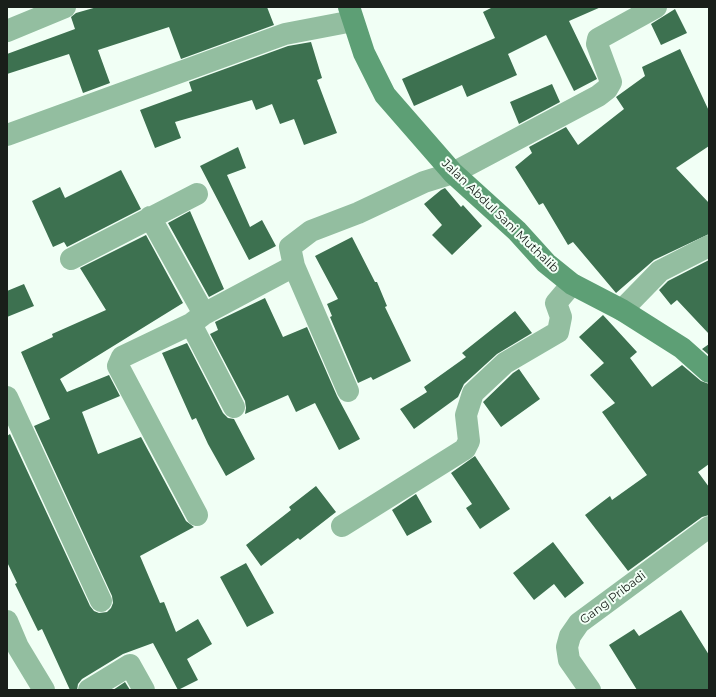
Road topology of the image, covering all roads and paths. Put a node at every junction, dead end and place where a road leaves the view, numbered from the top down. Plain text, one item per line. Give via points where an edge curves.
1 (65, 7) edge
2 (656, 7) edge
3 (351, 14) edge
4 (7, 30) edge
5 (7, 135) edge
6 (453, 173) junction
7 (197, 194) dead end
8 (150, 217) junction
9 (709, 246) edge
10 (71, 260) dead end
11 (294, 266) junction
12 (572, 284) junction
13 (622, 310) junction
14 (198, 319) junction
15 (709, 372) edge
16 (348, 391) dead end
17 (7, 397) edge
18 (234, 407) dead end
19 (197, 515) dead end
20 (342, 526) dead end
21 (709, 527) edge
22 (101, 601) dead end
23 (7, 622) edge
24 (44, 690) edge
25 (89, 690) edge
26 (144, 690) edge
27 (590, 690) edge

1 - 4 street
2 - 6 street via 598,39 597,44 611,82 607,89
3 - 5 street via 285,34
3 - 6 street, Jalan Abdul Sani Muthalib via 364,53 385,95
6 - 11 street via 424,182 311,231 290,247
6 - 12 street, Jalan Abdul Sani Muthalib via 517,231 546,263
7 - 8 street
8 - 10 street
8 - 14 street
9 - 13 street via 660,271
11 - 14 street
11 - 16 street
12 - 13 street, Jalan Abdul Sani Muthalib
12 - 20 street via 556,303 561,317 558,332 505,363 473,393 466,415 469,441 465,449
13 - 15 street, Jalan Abdul Sani Muthalib via 682,348
14 - 18 street
14 - 19 street via 122,357 118,366
17 - 22 street
21 - 27 street, Gang Pribadi via 579,623 570,636 567,647 569,660
23 - 24 street via 18,647
25 - 26 street via 130,665

